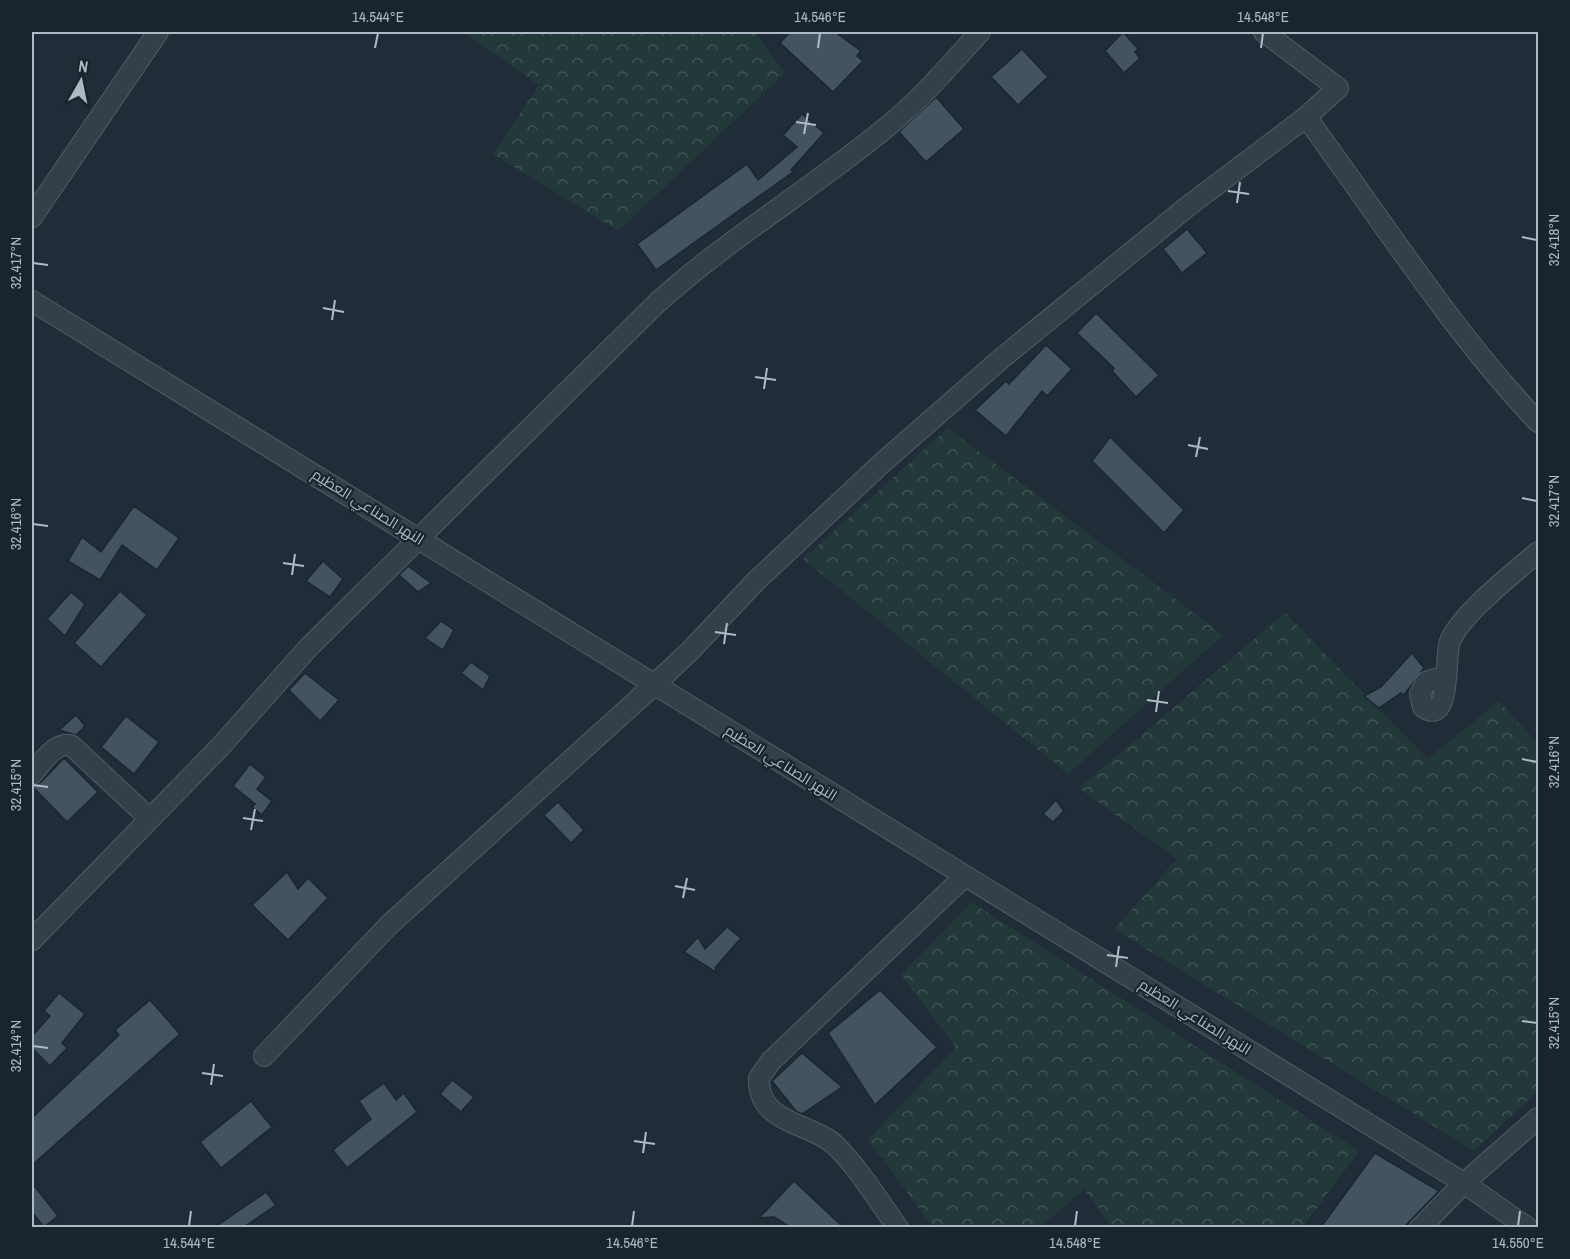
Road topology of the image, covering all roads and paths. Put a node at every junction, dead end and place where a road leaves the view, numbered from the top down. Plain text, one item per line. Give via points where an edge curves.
1 (158, 32) edge
2 (980, 32) edge
3 (1264, 32) edge
4 (1306, 117) junction
5 (32, 217) edge
6 (32, 301) edge
7 (1539, 422) edge
8 (418, 538) junction
9 (1539, 552) edge
10 (1444, 684) dead end
11 (654, 685) junction
12 (32, 774) edge
13 (150, 819) junction
14 (965, 876) junction
15 (32, 940) edge
16 (264, 1056) dead end
17 (1539, 1118) edge
18 (1464, 1183) junction
19 (898, 1227) edge
20 (1420, 1227) edge
21 (1528, 1227) edge

1 - 5 street
2 - 8 street via 888,125 702,262
3 - 4 street via 1338,88
4 - 7 street via 1442,305
4 - 11 street via 1187,207 882,462 756,581
6 - 8 street, النهر الصناعي العظيم
8 - 11 street, النهر الصناعي العظيم
8 - 13 street via 309,647
9 - 10 street via 1492,592 1455,631 1447,650
11 - 14 street, النهر الصناعي العظيم
11 - 16 street via 389,925
12 - 13 street via 56,748 71,745
13 - 15 street
14 - 18 street, النهر الصناعي العظيم
14 - 19 street via 771,1061 759,1078 762,1097 782,1118 802,1130 820,1134 837,1147
17 - 18 street
18 - 20 street
18 - 21 street, النهر الصناعي العظيم

